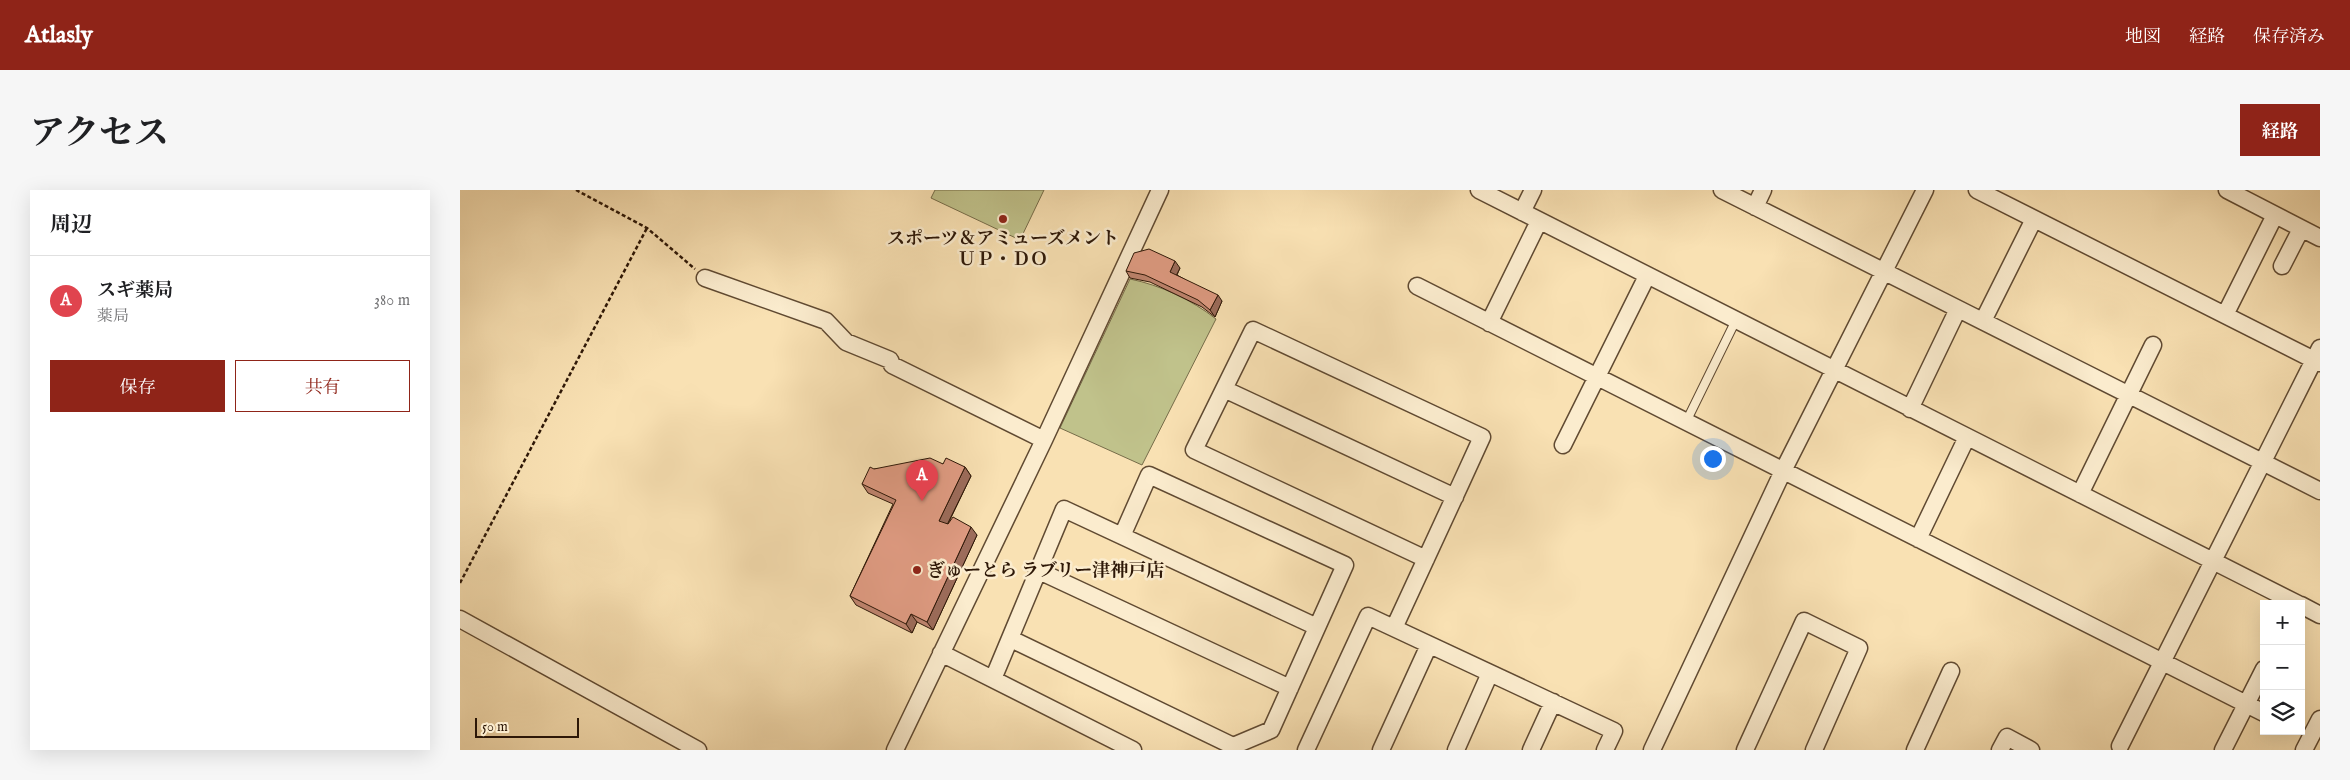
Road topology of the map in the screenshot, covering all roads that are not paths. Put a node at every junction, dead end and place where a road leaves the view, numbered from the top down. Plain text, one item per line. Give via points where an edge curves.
1 (1160, 190) edge
2 (1479, 190) edge
3 (1533, 190) edge
4 (1722, 190) edge
5 (1763, 190) edge
6 (1925, 190) edge
7 (1977, 190) edge
8 (2227, 190) edge
9 (2254, 196) edge
10 (1754, 207) junction
11 (1522, 212) junction
12 (2275, 215) junction
13 (2034, 219) junction
14 (1539, 221) junction
15 (2301, 228) junction
16 (2320, 238) edge
17 (2282, 266) dead end
18 (1884, 272) junction
19 (1647, 276) junction
20 (705, 278) road end
21 (1416, 286) dead end
22 (1958, 309) junction
23 (2225, 315) junction
24 (1736, 320) junction
25 (1983, 321) junction
26 (1489, 323) junction
27 (2153, 345) dead end
28 (2318, 357) edge
29 (1835, 370) junction
30 (1596, 377) junction
31 (1224, 390) junction
32 (2129, 395) junction
33 (1910, 409) junction
34 (1686, 422) junction
35 (1967, 437) junction
36 (1044, 440) junction
37 (1563, 445) dead end
38 (2263, 462) junction
39 (1783, 471) junction
40 (2320, 491) edge
41 (2080, 494) junction
42 (1455, 497) junction
43 (1122, 536) junction
44 (1918, 539) junction
45 (1426, 558) junction
46 (2213, 561) junction
47 (1039, 570) junction
48 (2289, 600) edge
49 (2305, 608) edge
50 (2320, 615) edge
51 (460, 620) edge
52 (1317, 627) junction
53 (1394, 628) junction
54 (1011, 640) junction
55 (1429, 645) junction
56 (941, 653) junction
57 (2162, 662) junction
58 (1951, 671) dead end
59 (1490, 673) junction
60 (2260, 677) edge
61 (993, 679) junction
62 (1290, 688) junction
63 (1553, 702) junction
64 (2246, 704) junction
65 (2260, 711) edge
66 (2320, 719) edge
67 (2309, 740) edge
68 (2120, 746) dead end
69 (698, 750) edge
70 (895, 750) edge
71 (1133, 750) edge
72 (1306, 750) edge
73 (1381, 750) edge
74 (1456, 750) edge
75 (1531, 750) edge
76 (1606, 750) edge
77 (1652, 750) edge
78 (1745, 750) edge
79 (1814, 750) edge
80 (1914, 750) edge
81 (2000, 750) edge
82 (2030, 750) edge
83 (2223, 750) edge

1 - 36 street
2 - 11 street
3 - 11 street
4 - 10 street
5 - 10 street
6 - 18 street
7 - 13 street
8 - 9 street
9 - 12 street
10 - 18 street
11 - 14 street
12 - 15 street
12 - 23 street
13 - 23 street
13 - 25 street
14 - 19 street
14 - 26 street
15 - 16 street
15 - 17 street
18 - 22 street
18 - 29 street
19 - 24 street
19 - 30 street
20 - 36 street via 826,321 846,342 890,360 892,365
21 - 26 street
22 - 25 street
22 - 33 street
23 - 28 street
24 - 29 street
24 - 34 lane
25 - 32 street
26 - 30 street
27 - 32 street
28 - 38 street
29 - 33 street
29 - 39 street
30 - 34 street
30 - 37 street
31 - 42 street
31 - 42 street via 1252,330 1482,437
31 - 45 street via 1194,450
32 - 38 street
32 - 41 street
33 - 35 street
34 - 39 street
35 - 41 street
35 - 44 street
36 - 56 street
38 - 40 street
38 - 46 street
39 - 44 street
39 - 77 street
41 - 46 street
42 - 45 street
43 - 47 street via 1064,509
43 - 52 street
43 - 52 street via 1149,475 1345,565
44 - 57 street
45 - 53 street
46 - 48 street
46 - 57 street
47 - 54 street
47 - 62 street
49 - 50 street
51 - 69 street
52 - 62 street
53 - 55 street
53 - 72 street via 1368,616
54 - 61 street
54 - 62 street via 1233,746 1271,730
55 - 59 street
55 - 73 street
56 - 61 street
56 - 70 street
57 - 64 street
57 - 68 street
58 - 80 street
59 - 63 street
59 - 74 street
60 - 64 street
61 - 71 street
63 - 75 street
63 - 76 street via 1614,731
64 - 65 street
64 - 83 street
66 - 67 street
78 - 79 street via 1804,621 1859,648
81 - 82 street via 2008,737

